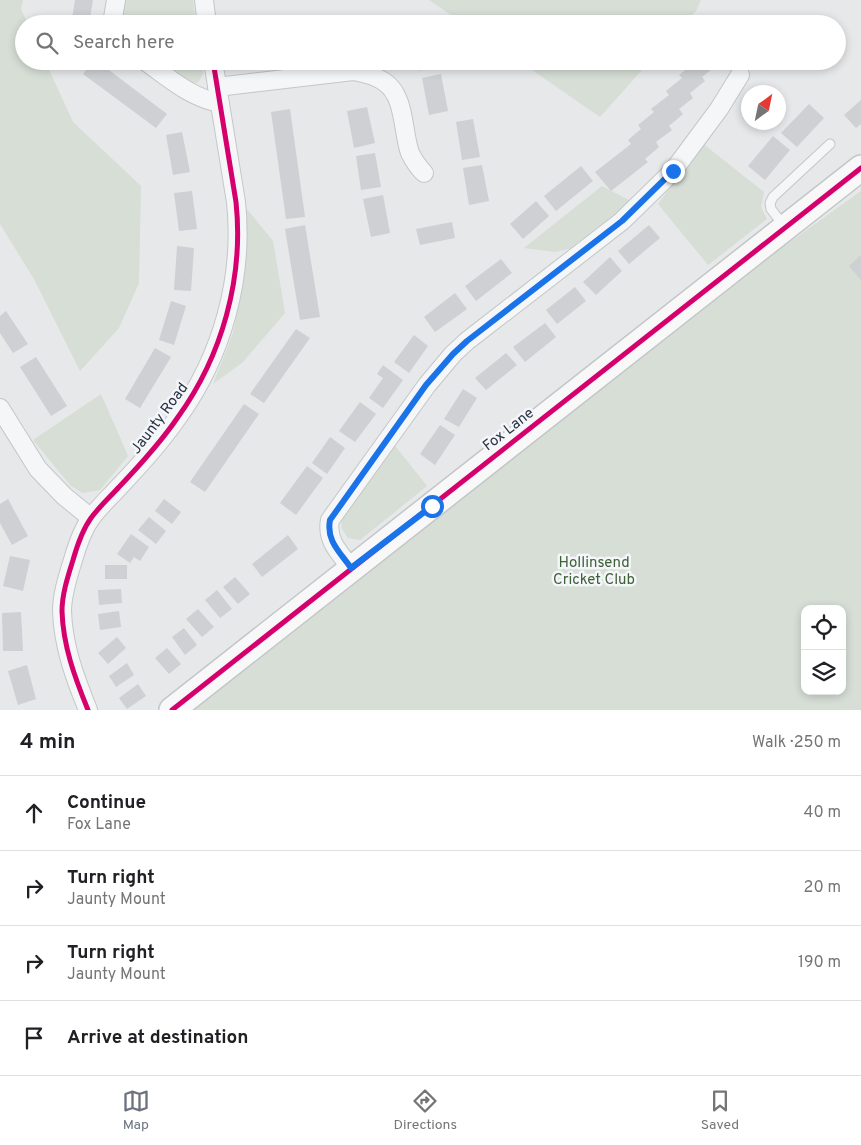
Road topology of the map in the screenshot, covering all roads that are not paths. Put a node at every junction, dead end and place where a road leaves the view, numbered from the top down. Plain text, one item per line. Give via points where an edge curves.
1 (116, 0) edge
2 (204, 0) edge
3 (114, 15) edge
4 (206, 15) edge
5 (158, 70) edge
6 (214, 70) edge
7 (740, 75) dead end
8 (218, 95) junction
9 (830, 144) dead end
10 (861, 168) edge
11 (424, 173) dead end
12 (784, 227) junction
13 (0, 408) edge
14 (5, 429) edge
15 (91, 518) junction
16 (351, 568) junction
17 (88, 710) edge
18 (172, 710) edge

1 - 3 street
2 - 4 street
5 - 8 street via 195,96 206,100
6 - 8 street, Jaunty Road
7 - 16 street via 673,171 622,221 467,341 426,385 330,520 328,531 331,540
8 - 11 street via 353,71 371,75 385,82 393,91 414,162
8 - 15 street, Jaunty Road via 238,220 236,273 222,332 203,377 177,419
9 - 12 lane via 773,197 771,209
10 - 12 street, Fox Lane
12 - 16 street, Fox Lane
13 - 14 street
14 - 15 street via 64,496
15 - 17 street, Jaunty Road via 67,578 62,610 70,662
16 - 18 street, Fox Lane

